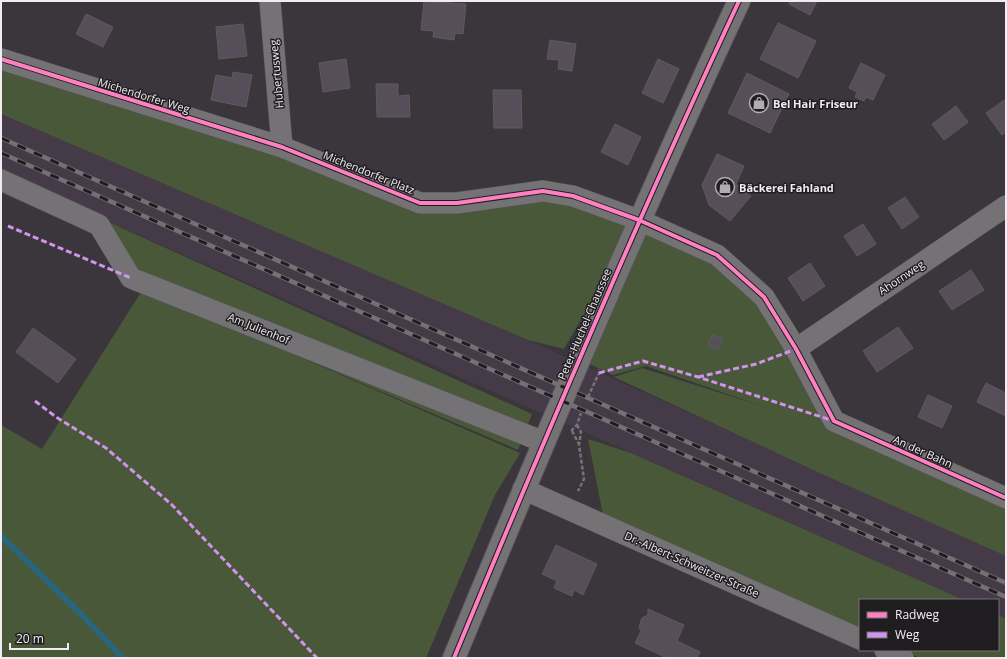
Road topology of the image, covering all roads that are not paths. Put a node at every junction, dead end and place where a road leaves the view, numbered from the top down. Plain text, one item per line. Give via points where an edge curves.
1 (270, 1) edge
2 (739, 1) edge
3 (1, 59) edge
4 (282, 146) junction
5 (1, 180) edge
6 (1006, 206) edge
7 (639, 220) junction
8 (796, 349) junction
9 (834, 421) joint
10 (544, 442) junction
11 (523, 489) junction
12 (1006, 498) edge
13 (859, 639) edge
14 (887, 651) edge
15 (454, 658) edge
16 (903, 658) edge

1 - 4 street, Hubertusweg
2 - 7 street, Peter-Huchel-Chaussee
3 - 4 street, Michendorfer Weg
4 - 7 street, Michendorfer Platz via 420,203 457,204 543,192 573,196
5 - 10 street, Am Julienhof via 99,225 131,278
6 - 8 street, Ahornweg
7 - 8 street, Michendorfer Platz via 717,255 764,297
7 - 10 street, Peter-Huchel-Chaussee
8 - 9 street, Michendorfer Platz
9 - 12 street, An der Bahn
10 - 11 street, Peter-Huchel-Chaussee
11 - 13 street, Dr.-Albert-Schweitzer-Straße
11 - 15 street, Peter-Huchel-Chaussee
14 - 16 street

